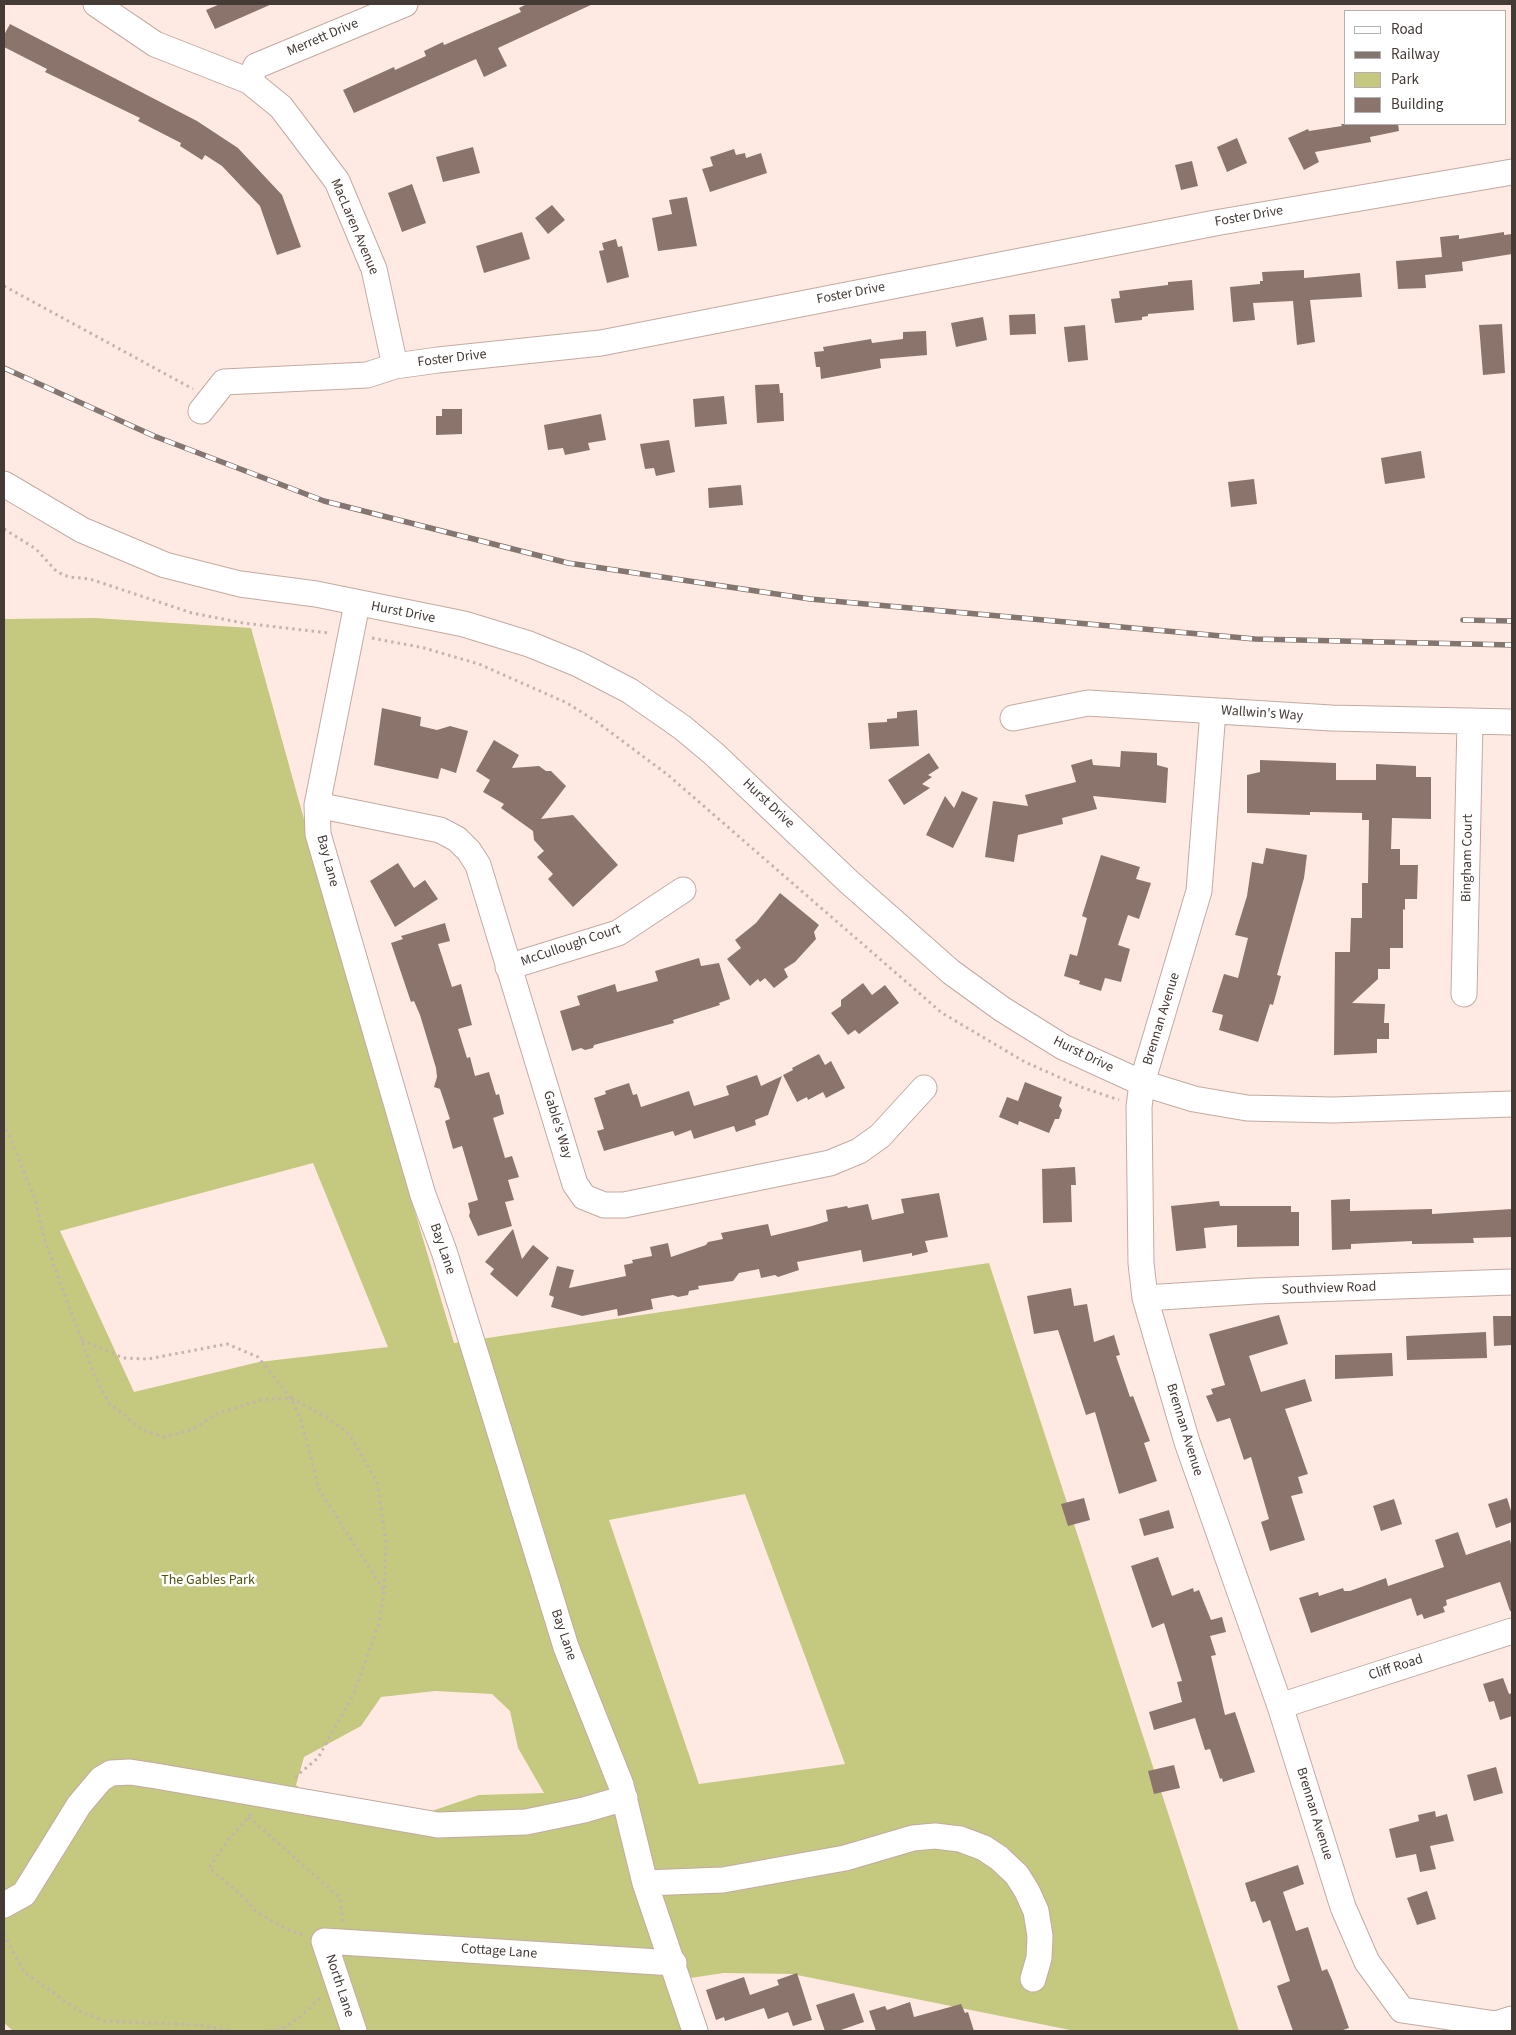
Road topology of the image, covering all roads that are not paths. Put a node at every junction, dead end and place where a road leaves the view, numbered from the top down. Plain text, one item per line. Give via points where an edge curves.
1 (96, 4) edge
2 (405, 4) edge
3 (249, 81) junction
4 (1512, 172) edge
5 (395, 366) junction
6 (206, 405) road end
7 (4, 484) edge
8 (357, 604) junction
9 (1213, 711) junction
10 (1013, 718) dead end
11 (1470, 721) junction
12 (1512, 722) edge
13 (317, 805) junction
14 (683, 890) dead end
15 (508, 967) junction
16 (1464, 994) dead end
17 (924, 1088) dead end
18 (1141, 1095) junction
19 (1512, 1104) edge
20 (1512, 1282) edge
21 (1145, 1298) junction
22 (1512, 1631) edge
23 (1280, 1706) junction
24 (625, 1798) junction
25 (645, 1883) junction
26 (4, 1905) edge
27 (334, 1942) joint
28 (674, 1963) junction
29 (1033, 1979) dead end
30 (1502, 2025) edge
31 (354, 2031) edge
32 (695, 2031) edge

1 - 3 street, MacLaren Avenue via 155,44
2 - 3 street, Merrett Drive via 256,66
3 - 5 street, MacLaren Avenue via 281,106 337,181 374,269
4 - 5 street, Foster Drive via 1215,223 600,343
5 - 6 street, Foster Drive via 367,374 224,382
7 - 8 street, Hurst Drive via 82,530 165,565 240,584 316,594
8 - 13 street, Bay Lane
8 - 18 street, Hurst Drive via 464,624 513,638 578,664 630,691 709,750 951,972 1002,1009
9 - 10 street, Wallwin's Way via 1088,703
9 - 11 street, Wallwin's Way
9 - 18 street, Brennan Avenue via 1199,891
11 - 12 street, Wallwin's Way
11 - 16 street, Bingham Court
13 - 15 street, Gable's Way via 440,830 457,839 478,865
13 - 24 street, Bay Lane via 318,834 423,1195 444,1251 566,1647
14 - 15 street, McCullough Court via 618,933
15 - 17 street, Gable's Way via 575,1184 584,1197 604,1205 624,1205 830,1163 859,1151 880,1136
18 - 19 street, Hurst Drive via 1265,1109
18 - 21 street, Brennan Avenue via 1140,1263
20 - 21 street, Southview Road
21 - 23 street, Brennan Avenue via 1186,1442
22 - 23 street, Cliff Road
23 - 30 street, Brennan Avenue via 1343,1907 1367,1962 1402,2010
24 - 25 street, Bay Lane
24 - 26 street via 526,1822 438,1825 156,1776 130,1772 111,1774 101,1779 79,1805 24,1894
25 - 28 street, Bay Lane
25 - 29 street via 723,1880 845,1858 913,1838 960,1839 996,1855 1027,1891 1037,1914 1040,1936
27 - 28 street, Cottage Lane
27 - 31 street, North Lane via 337,1981
28 - 32 street, Bay Lane

